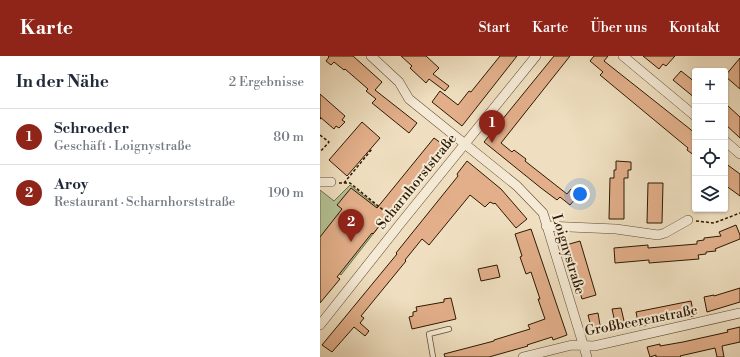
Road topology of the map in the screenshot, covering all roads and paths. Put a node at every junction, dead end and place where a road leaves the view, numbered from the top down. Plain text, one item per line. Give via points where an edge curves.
1 (371, 56) edge
2 (536, 56) edge
3 (623, 56) edge
4 (692, 114) edge
5 (320, 135) edge
6 (465, 144) junction
7 (728, 144) edge
8 (372, 149) dead end
9 (320, 152) edge
10 (740, 154) edge
11 (320, 182) edge
12 (331, 182) joint
13 (344, 183) junction
14 (740, 213) edge
15 (688, 220) joint
16 (400, 224) junction
17 (546, 226) junction
18 (740, 313) edge
19 (320, 325) edge
20 (449, 330) dead end
21 (583, 346) junction
22 (433, 357) edge
23 (523, 357) edge
24 (587, 357) edge

1 - 6 street, Loignystraße via 399,82 409,99
2 - 6 street, Scharnhorststraße
3 - 4 street
5 - 9 path via 329,142
6 - 16 street, Scharnhorststraße
6 - 17 street, Loignystraße via 517,186 543,213
7 - 10 street
8 - 13 path
11 - 12 street
12 - 13 path
13 - 16 path via 350,183
14 - 15 path via 714,223
15 - 17 street via 658,235 616,229
16 - 19 street, Scharnhorststraße
17 - 21 street, Loignystraße
18 - 21 street, Großbeerenstraße via 594,346
20 - 22 lane via 429,334
21 - 23 street, Großbeerenstraße via 572,345
21 - 24 street, Loignystraße

